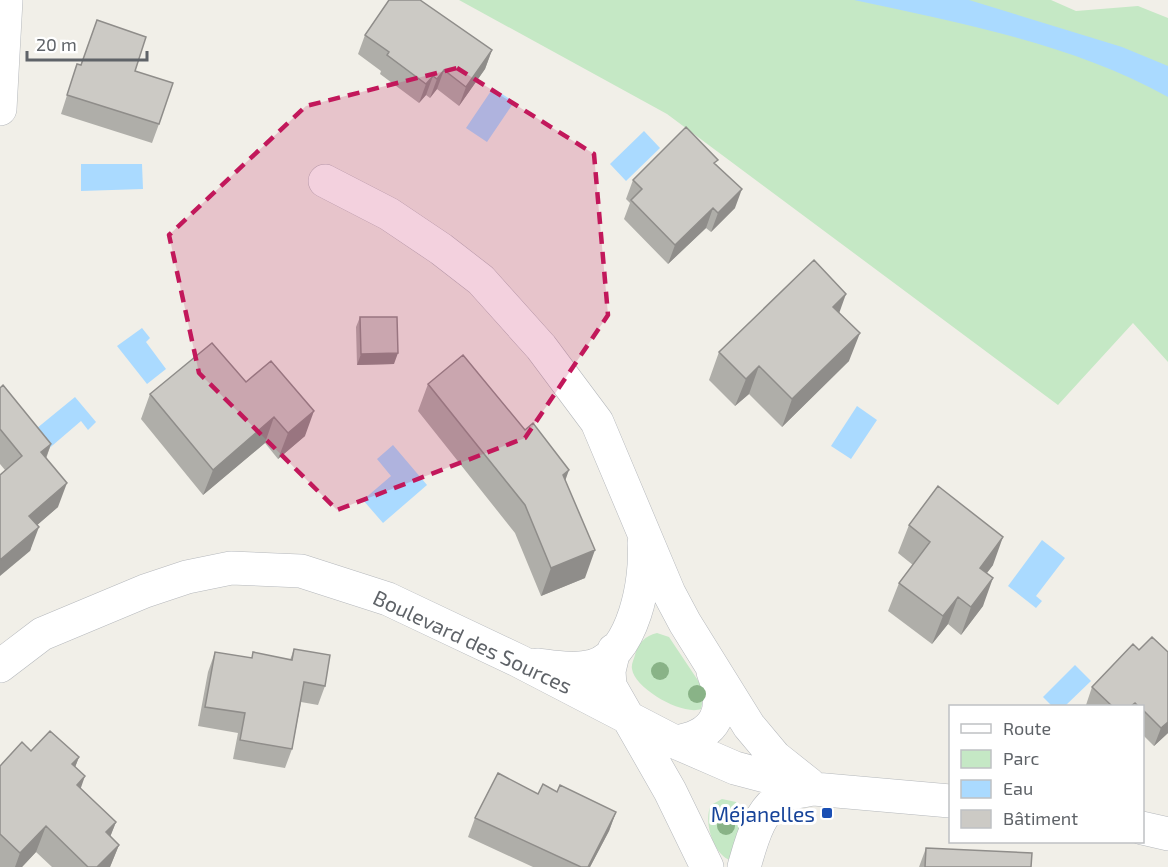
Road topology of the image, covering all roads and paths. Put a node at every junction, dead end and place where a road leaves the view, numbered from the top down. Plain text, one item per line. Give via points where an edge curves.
1 (6, 0) edge
2 (0, 109) edge
3 (325, 181) dead end
4 (642, 529) junction
5 (614, 650) junction
6 (705, 652) junction
7 (525, 664) junction
8 (0, 666) edge
9 (629, 717) junction
10 (675, 741) junction
11 (735, 768) junction
12 (814, 789) junction
13 (949, 801) edge
14 (1144, 828) edge
15 (1168, 834) edge
16 (700, 854) edge
17 (744, 867) edge

1 - 2 street
3 - 4 street via 389,214 441,249 481,280 511,311 597,422
4 - 5 street via 644,574 640,602
4 - 6 street via 669,593
5 - 7 street via 591,666
5 - 9 street via 610,686
6 - 10 street via 717,682 719,711 705,733
6 - 12 street via 749,726 775,757
7 - 8 street, Boulevard des Sources via 388,599 301,572 266,567 186,576 145,591 42,634
7 - 9 street, Boulevard des Sources
9 - 10 street, Boulevard des Sources
9 - 16 street
10 - 11 street, Boulevard des Sources
11 - 12 street, Boulevard des Sources
11 - 16 street via 711,765 686,781 687,816
12 - 13 street, Boulevard des Sources
12 - 17 street via 787,794 772,803 754,833
14 - 15 street

